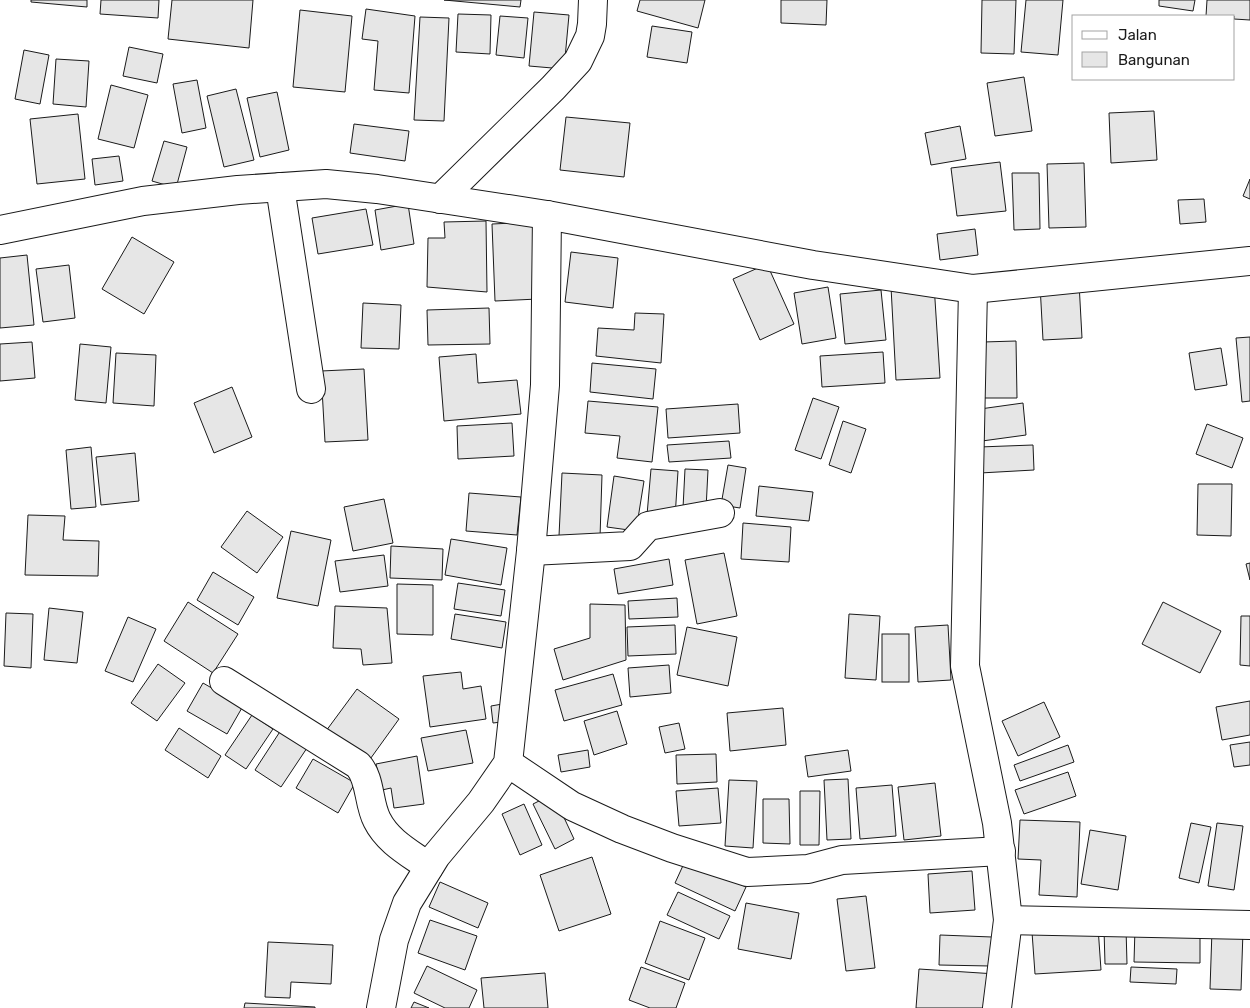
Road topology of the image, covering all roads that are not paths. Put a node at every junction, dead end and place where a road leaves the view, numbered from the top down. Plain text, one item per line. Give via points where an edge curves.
1 (593, 0) edge
2 (280, 187) junction
3 (440, 198) junction
4 (547, 215) junction
5 (0, 230) edge
6 (1250, 261) edge
7 (973, 289) junction
8 (311, 389) dead end
9 (720, 513) dead end
10 (531, 551) junction
11 (224, 681) dead end
12 (508, 763) junction
13 (1001, 851) junction
14 (429, 867) junction
15 (1008, 920) junction
16 (1250, 925) edge
17 (382, 1008) edge
18 (997, 1008) edge

1 - 3 street via 590,36 578,61
2 - 3 street via 326,184
2 - 5 street via 143,201
2 - 8 street
3 - 4 street
4 - 7 street via 813,265
4 - 10 street via 545,385
6 - 7 street
7 - 13 street via 965,666
9 - 10 street via 648,526 630,546
10 - 12 street
11 - 14 street via 358,765 364,772 376,819 386,836
12 - 13 street via 580,810 672,848 747,872 808,869 842,860
12 - 14 street
13 - 15 street
14 - 17 street via 408,903 394,940
15 - 16 street
15 - 18 street

